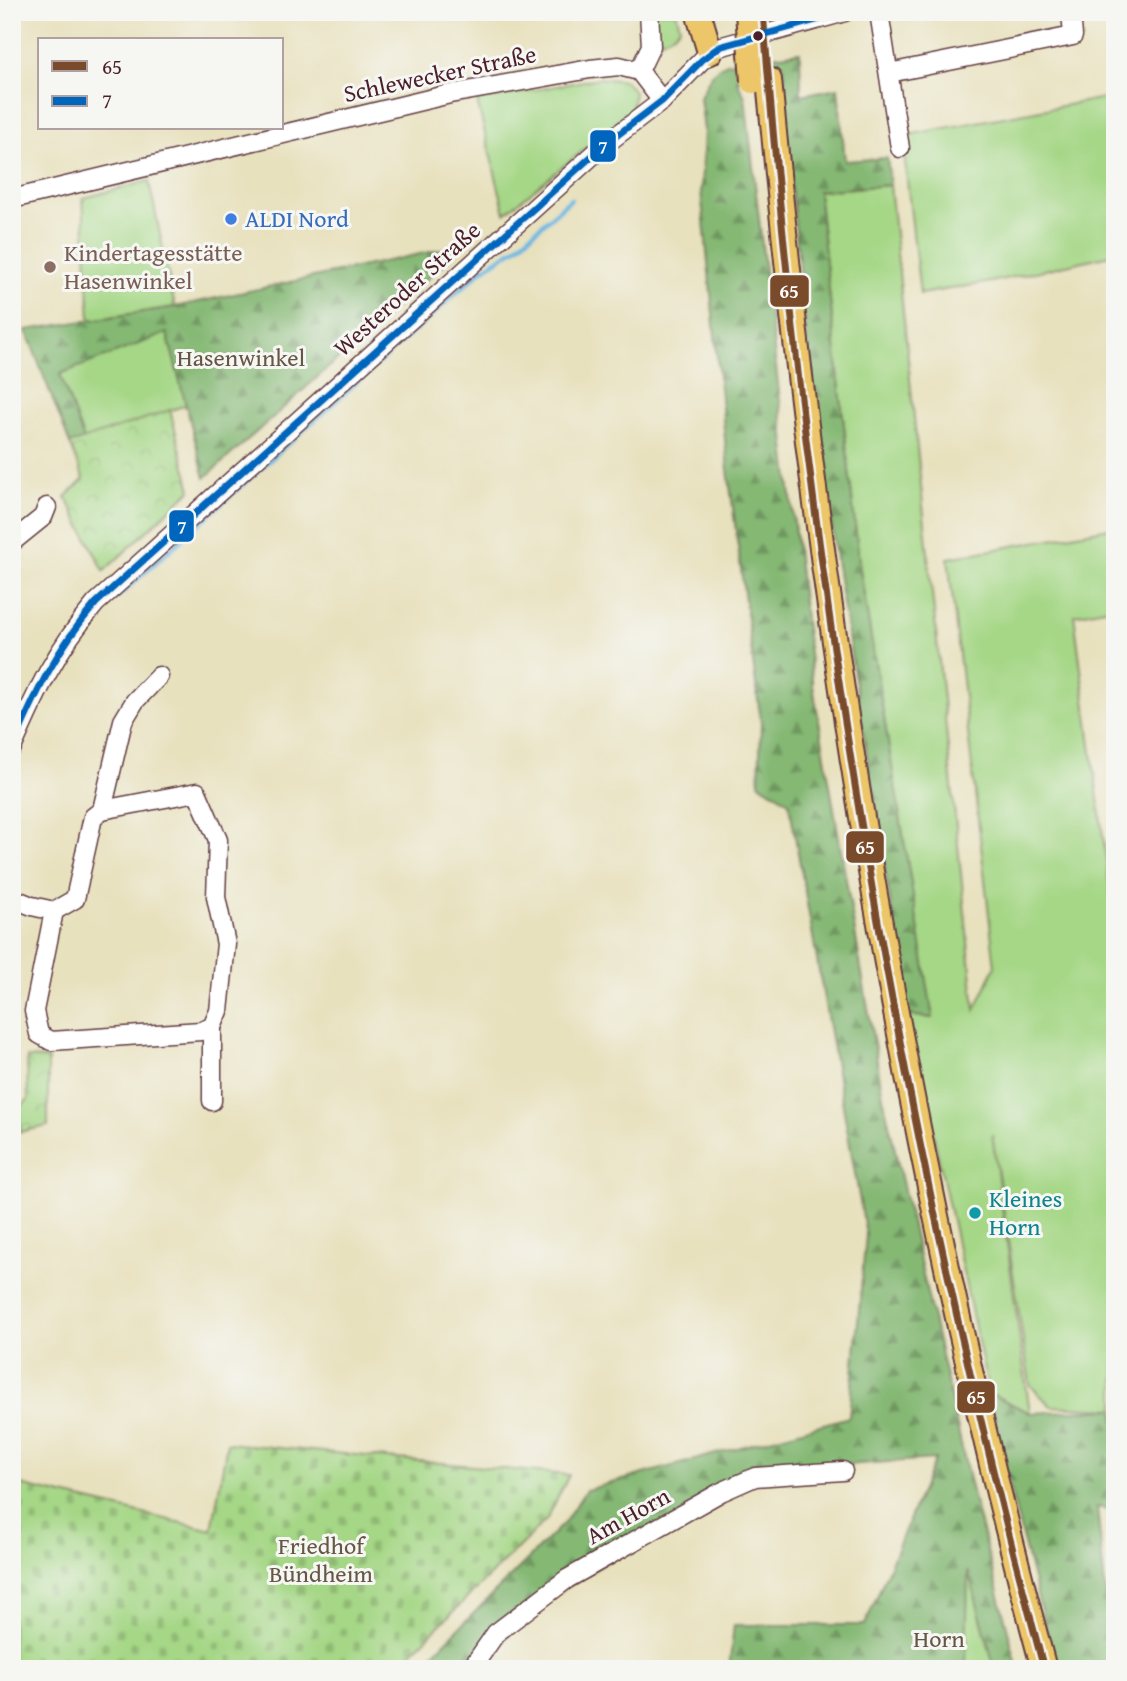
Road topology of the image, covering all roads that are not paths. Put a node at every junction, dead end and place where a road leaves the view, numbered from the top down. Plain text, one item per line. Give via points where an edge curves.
1 (649, 12) edge
2 (698, 12) edge
3 (748, 12) edge
4 (763, 12) edge
5 (845, 12) edge
6 (879, 12) edge
7 (1071, 12) edge
8 (710, 52) junction
9 (639, 71) junction
10 (889, 73) junction
11 (761, 81) junction
12 (662, 101) junction
13 (900, 148) dead end
14 (12, 199) edge
15 (47, 507) dead end
16 (12, 542) edge
17 (159, 676) dead end
18 (12, 748) edge
19 (102, 810) junction
20 (12, 898) edge
21 (32, 906) junction
22 (12, 907) edge
23 (54, 911) junction
24 (212, 1027) junction
25 (212, 1101) dead end
26 (843, 1471) dead end
27 (991, 1493) junction
28 (471, 1669) edge
29 (1028, 1669) edge
30 (1044, 1669) edge

1 - 9 street via 651,46
2 - 8 highway
3 - 11 highway, bridge
4 - 11 highway
5 - 8 street
6 - 10 street
7 - 10 street via 1073,36
8 - 12 street
9 - 12 street
9 - 14 street, Schlewecker Straße via 608,66 450,94
10 - 13 street
11 - 27 highway via 838,670 897,1018 968,1398
12 - 18 street, Westeroder Straße via 603,146 96,603 50,665
15 - 16 street via 43,517
17 - 19 street via 123,721
19 - 23 street via 93,817 75,899
19 - 24 street via 197,792 218,840 215,897 226,944 219,1011
20 - 21 street
21 - 22 street
21 - 23 street
23 - 24 street via 34,1010 39,1034 51,1041
24 - 25 street
26 - 28 street, Am Horn via 755,1477 721,1492 567,1579 496,1633
27 - 29 highway
27 - 30 highway

